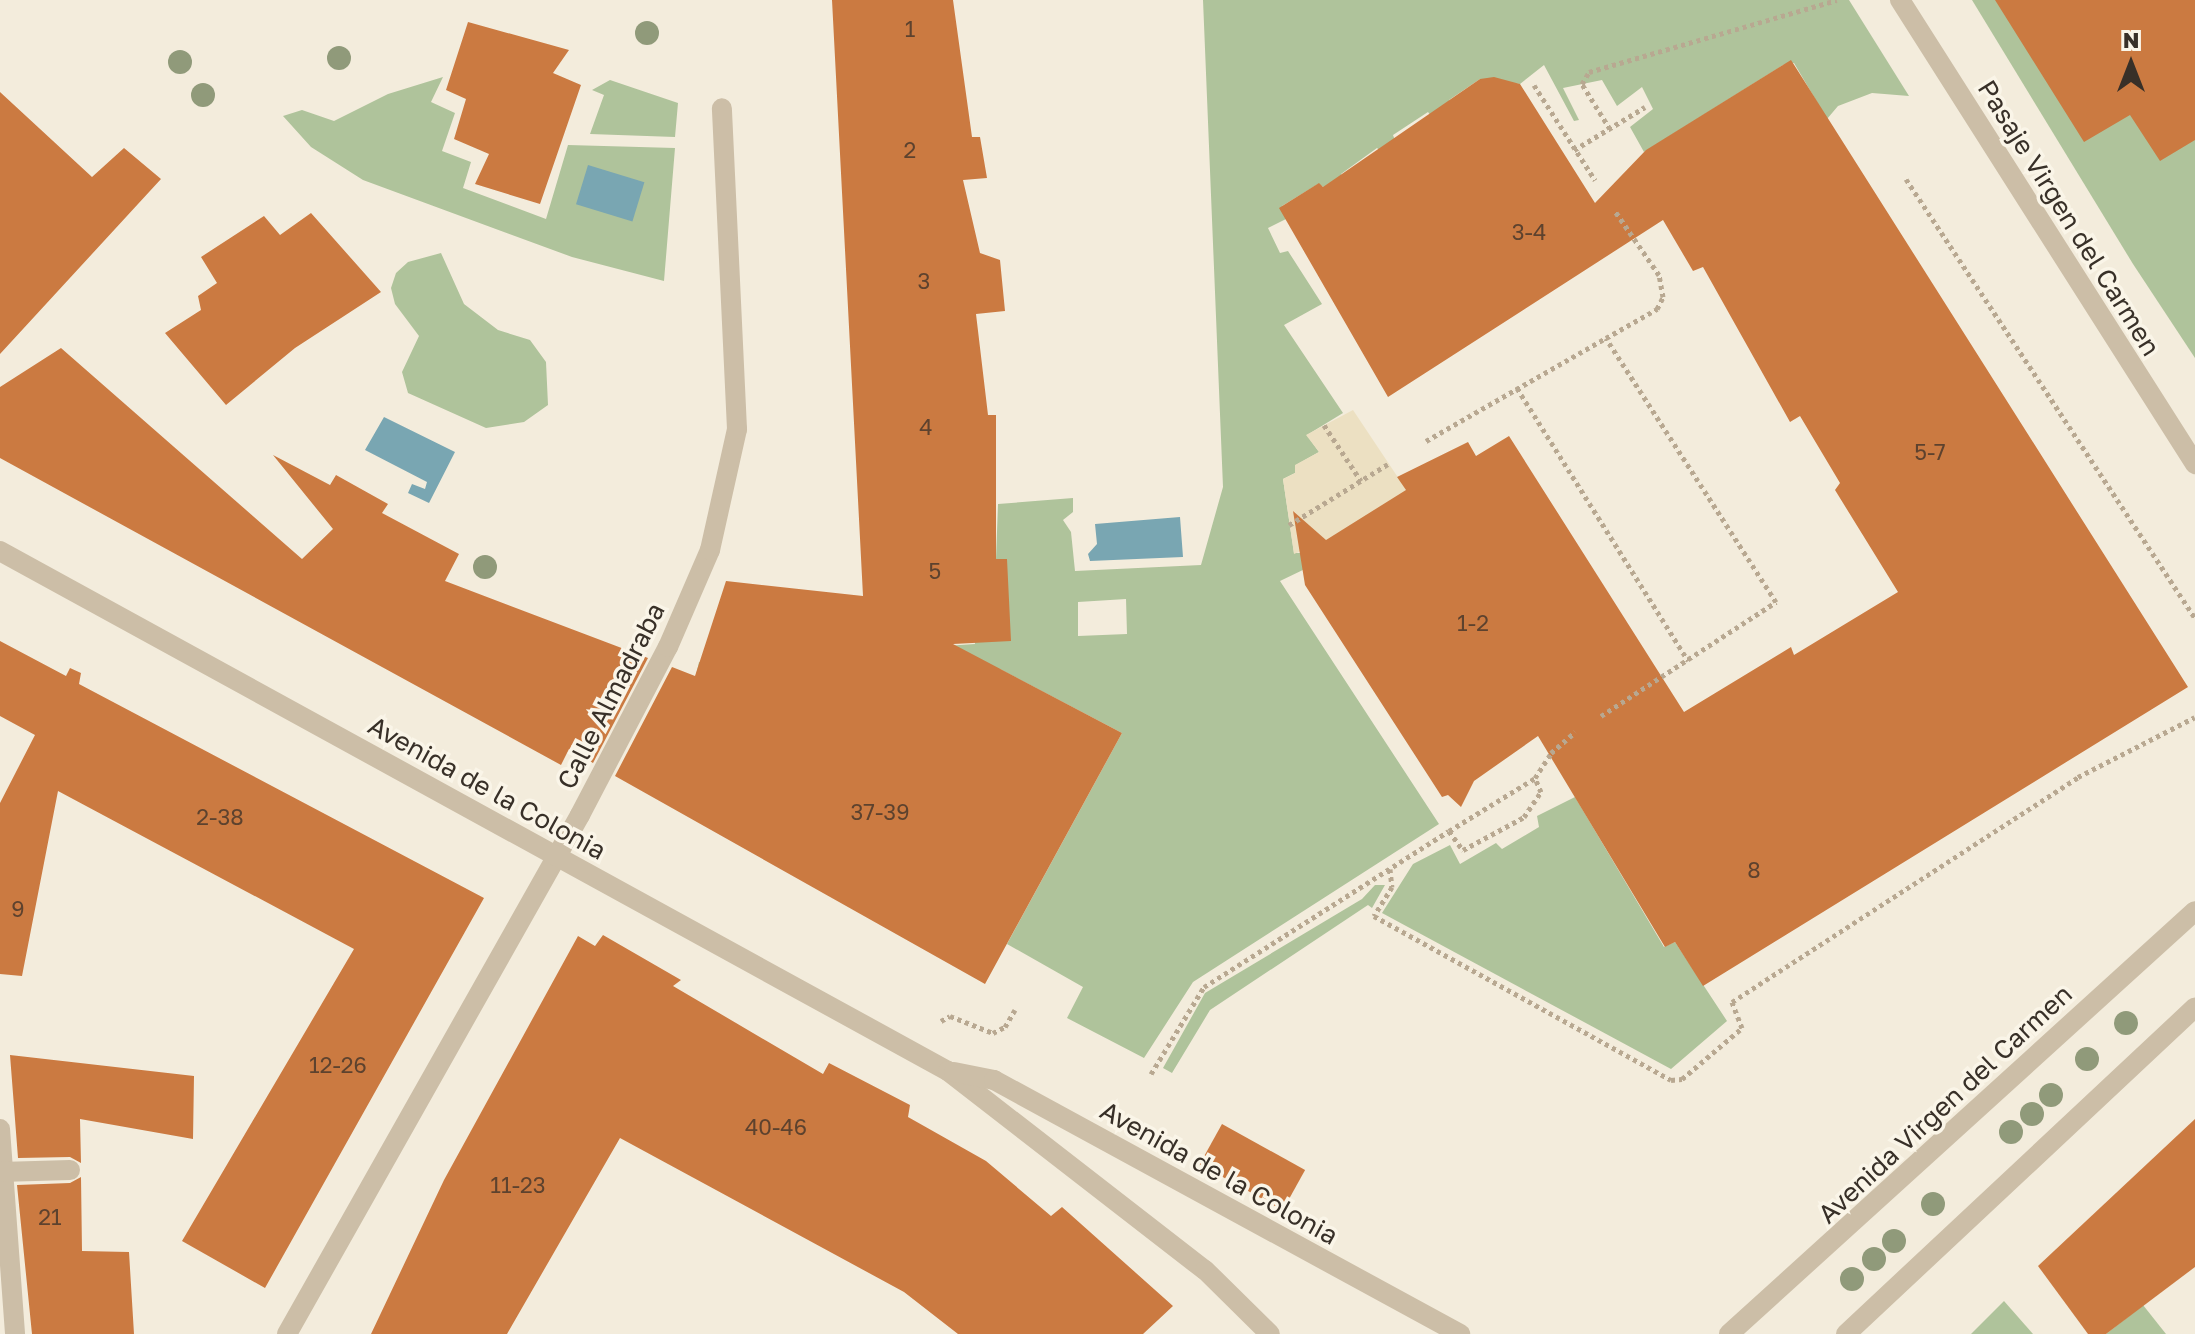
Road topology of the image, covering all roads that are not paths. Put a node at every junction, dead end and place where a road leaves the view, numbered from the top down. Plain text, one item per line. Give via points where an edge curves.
1 (1900, 0) edge
2 (722, 108) dead end
3 (2195, 464) edge
4 (0, 551) edge
5 (556, 855) junction
6 (2195, 911) edge
7 (2195, 1007) edge
8 (948, 1071) junction
9 (0, 1129) edge
10 (70, 1170) dead end
11 (1, 1172) edge
12 (285, 1333) edge
13 (15, 1334) edge
14 (1270, 1334) edge
15 (1460, 1334) edge
16 (1729, 1334) edge
17 (1846, 1334) edge

1 - 3 street, Pasaje Virgen del Carmen
2 - 5 street, Calle Almadraba via 737,429 716,526 668,647
4 - 5 street, Avenida de la Colonia
5 - 8 street, Avenida de la Colonia
5 - 12 street, Calle Almadraba
6 - 16 street, Avenida Virgen del Carmen
7 - 17 street
8 - 14 street, Avenida de la Colonia via 1205,1270
8 - 15 street, Avenida de la Colonia via 994,1080
9 - 11 street
10 - 11 street
11 - 13 street

